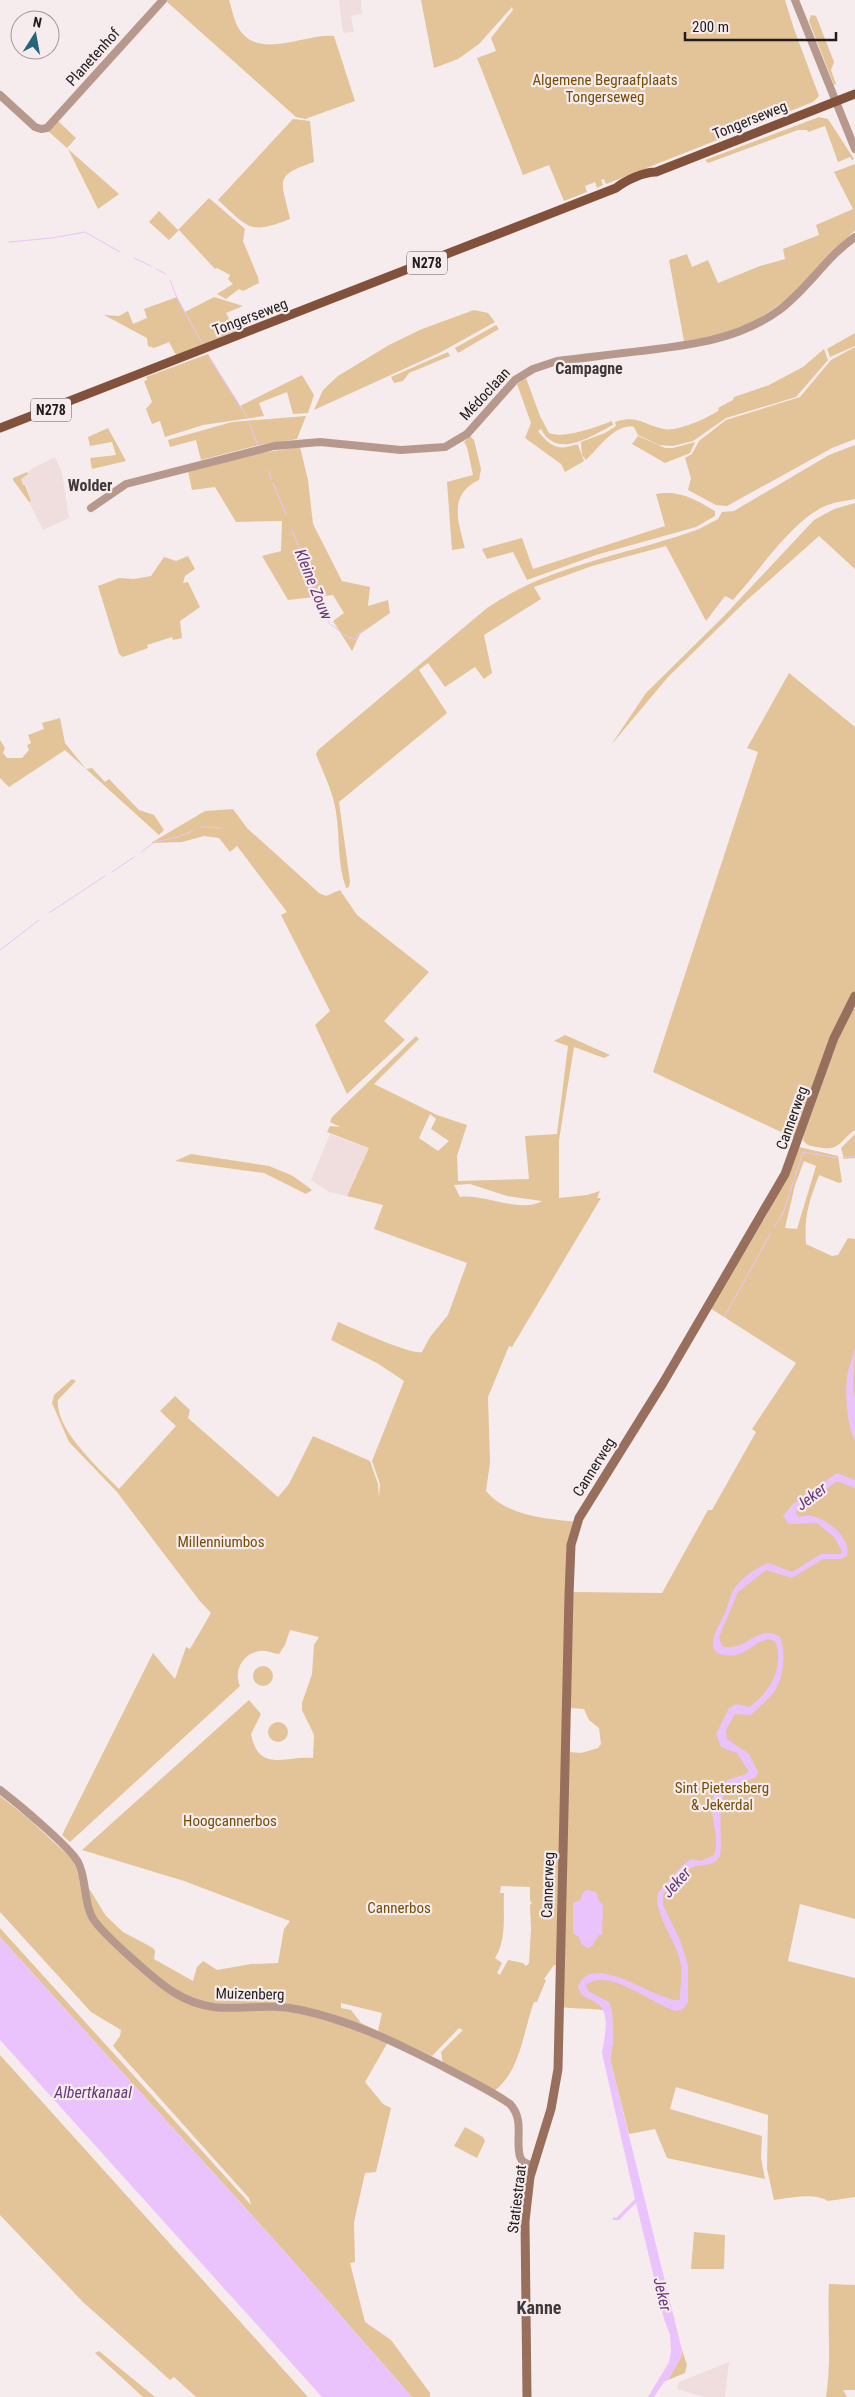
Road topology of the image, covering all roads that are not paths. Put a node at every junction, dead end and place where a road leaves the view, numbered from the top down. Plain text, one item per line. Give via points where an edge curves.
1 (163, 0) edge
2 (795, 0) edge
3 (855, 94) edge
4 (0, 95) edge
5 (834, 102) junction
6 (855, 148) edge
7 (855, 237) edge
8 (12, 425) junction
9 (0, 428) edge
10 (0, 433) edge
11 (91, 508) dead end
12 (855, 996) edge
13 (0, 1790) edge
14 (559, 2006) joint
15 (533, 2166) junction
16 (527, 2397) edge

1 - 4 street, Planetenhof via 48,127 35,127
2 - 5 street
3 - 5 main road, Tongerseweg / N278
5 - 6 street via 846,136
5 - 8 main road, Tongerseweg / N278 via 623,188 501,231 498,235
7 - 11 street, Médoclaan via 784,306 747,329 697,344 557,361 538,367 512,382 467,434 445,447 401,450 338,443 291,443 135,481 121,486
8 - 9 main road, Tongerseweg / N278
8 - 10 main road, Tongerseweg / N278
12 - 14 main road, Cannerweg via 838,1030 785,1174 574,1530 570,1559
13 - 15 street, Muizenberg via 68,1849 84,1878 89,1909 97,1924 160,1983 196,2004 220,2009 280,2006 345,2021 405,2046 510,2104 517,2111 520,2127 520,2158
14 - 15 main road, Statiestraat via 556,2089
15 - 16 main road, Statiestraat via 525,2221

